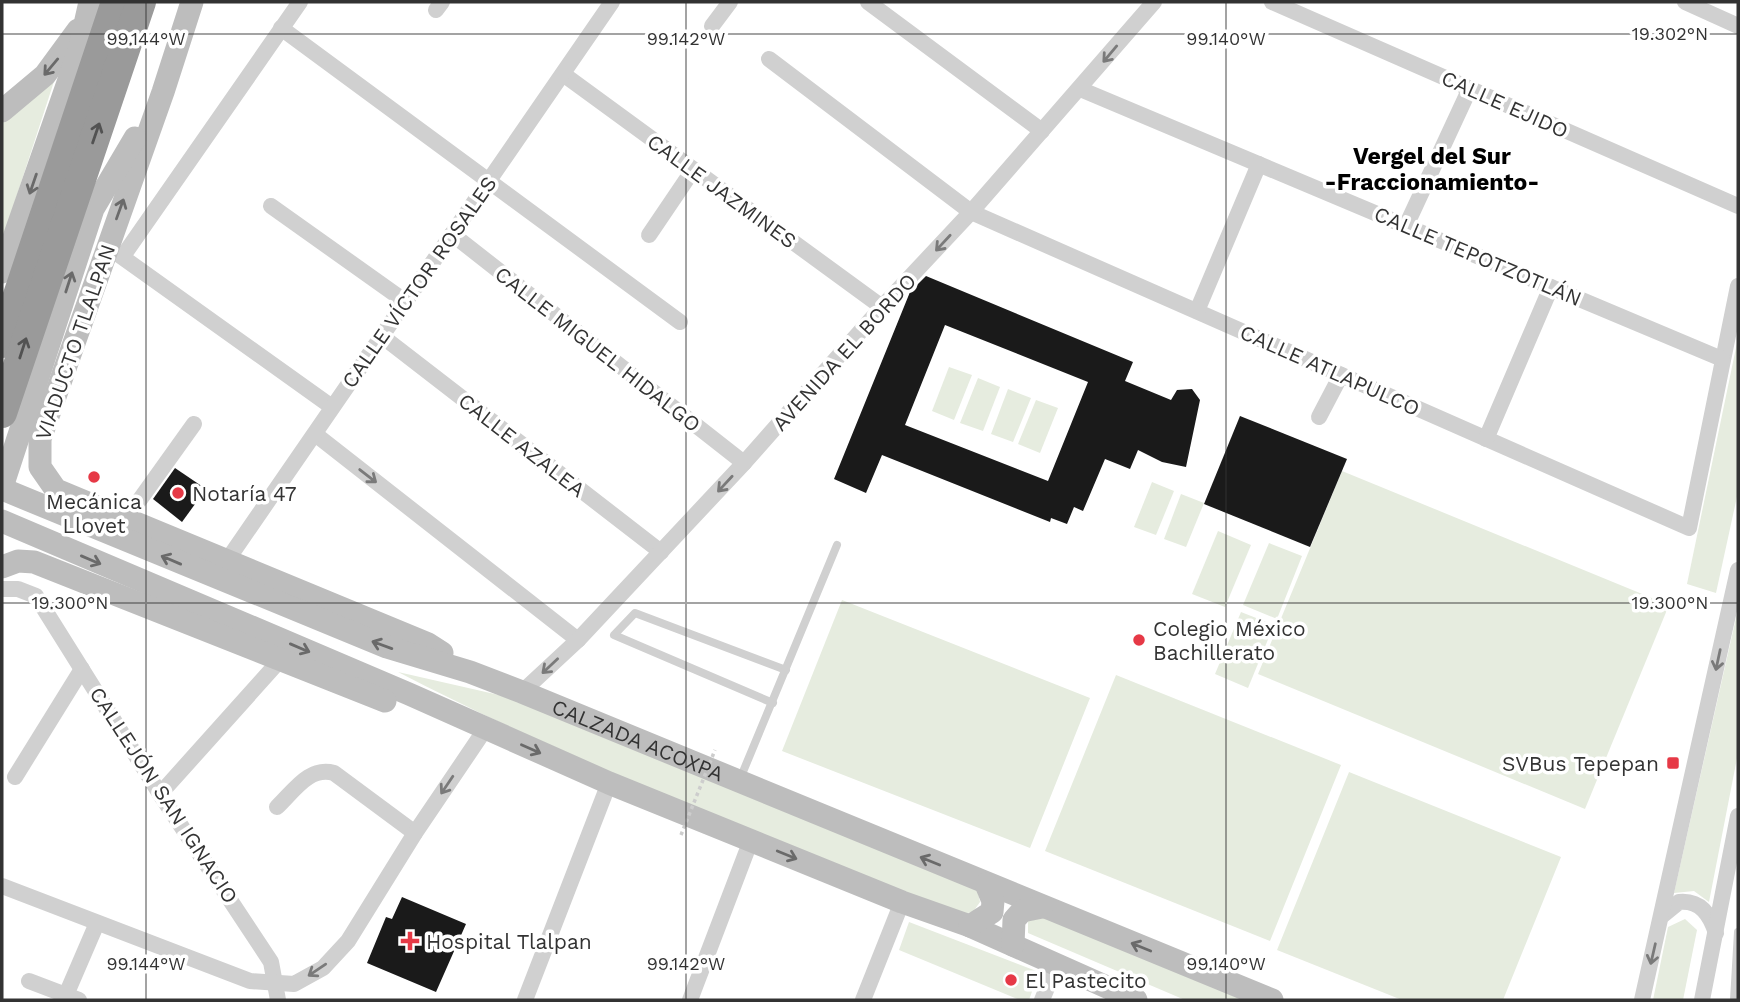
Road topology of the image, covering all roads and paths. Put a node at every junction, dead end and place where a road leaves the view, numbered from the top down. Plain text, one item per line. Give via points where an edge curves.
1 (116, 2) edge
2 (141, 2) edge
3 (192, 2) edge
4 (300, 2) edge
5 (730, 2) edge
6 (868, 2) edge
7 (1154, 2) edge
8 (1272, 2) edge
9 (1685, 2) edge
10 (607, 4) edge
11 (1292, 5) edge
12 (88, 7) edge
13 (712, 26) dead end
14 (1738, 26) edge
15 (281, 29) junction
16 (769, 59) dead end
17 (563, 74) junction
18 (1080, 89) junction
19 (1470, 89) junction
20 (163, 92) junction
21 (2, 111) edge
22 (1042, 131) junction
23 (1259, 164) junction
24 (693, 170) junction
25 (489, 181) junction
26 (271, 206) dead end
27 (1738, 206) edge
28 (971, 212) junction
29 (1406, 226) junction
30 (452, 234) junction
31 (649, 235) dead end
32 (115, 252) junction
33 (2, 272) edge
34 (1738, 286) edge
35 (1551, 287) junction
36 (407, 302) junction
37 (882, 307) junction
38 (1197, 311) junction
39 (680, 323) dead end
40 (383, 337) junction
41 (2, 344) edge
42 (1722, 359) junction
43 (1341, 375) junction
44 (332, 407) junction
45 (2, 413) edge
46 (1319, 417) dead end
47 (194, 424) dead end
48 (315, 434) junction
49 (1486, 439) junction
50 (744, 463) junction
51 (2, 488) edge
52 (126, 519) junction
53 (2, 521) edge
54 (837, 545) dead end
55 (661, 552) junction
56 (226, 562) junction
57 (2, 567) edge
58 (1738, 570) edge
59 (68, 575) junction
60 (2, 589) edge
61 (36, 596) junction
62 (578, 639) junction
63 (281, 659) junction
64 (82, 668) junction
65 (786, 670) junction
66 (470, 672) junction
67 (522, 692) junction
68 (773, 703) junction
69 (486, 728) junction
70 (715, 750) dead end
71 (15, 777) dead end
72 (739, 782) junction
73 (609, 783) junction
74 (160, 794) junction
75 (277, 807) dead end
76 (1738, 816) edge
77 (415, 833) junction
78 (681, 835) dead end
79 (751, 840) junction
80 (1733, 878) edge
81 (986, 884) junction
82 (2, 886) edge
83 (902, 902) junction
84 (1042, 907) junction
85 (1663, 915) junction
86 (97, 923) junction
87 (970, 926) junction
88 (1738, 932) edge
89 (1716, 933) junction
90 (1013, 945) junction
91 (1056, 966) junction
92 (1738, 980) edge
93 (29, 981) dead end
94 (277, 993) edge
95 (73, 998) edge
96 (1735, 999) edge
97 (525, 1000) edge
98 (690, 1000) edge
99 (863, 1000) edge
100 (1042, 1000) edge
101 (1136, 1000) edge
102 (1272, 1000) edge
103 (1642, 1000) edge
104 (1702, 1000) edge

1 - 41 highway
45 -> 2 highway
3 - 20 main road, VIADUCTO TLALPAN
4 - 15 street
5 - 13 street
6 - 22 street
7 -> 18 street, AVENIDA EL BORDO
8 - 11 street, CALLE EJIDO
9 - 14 street
10 - 17 street, CALLE VÍCTOR ROSALES
11 - 19 street, CALLE EJIDO
12 -> 21 main road via 54,64
12 -> 33 main road via 79,51
15 - 25 street
15 - 32 street
16 - 28 street, CALLE ATLAPULCO
17 - 24 street, CALLE JAZMINES
17 - 25 street, CALLE VÍCTOR ROSALES
18 - 22 street, AVENIDA EL BORDO
18 - 23 street, CALLE TEPOTZOTLÁN
19 - 27 street, CALLE EJIDO
19 - 29 street
32 -> 20 main road, VIADUCTO TLALPAN
51 -> 20 main road via 93,209
22 - 28 street, AVENIDA EL BORDO
23 - 29 street, CALLE TEPOTZOTLÁN
23 - 38 street
24 - 31 street
24 - 37 street, CALLE JAZMINES
25 - 30 street, CALLE VÍCTOR ROSALES
25 - 39 street
26 - 36 street
28 -> 37 street, AVENIDA EL BORDO
28 - 38 street, CALLE ATLAPULCO
29 - 35 street, CALLE TEPOTZOTLÁN
30 - 36 street, CALLE VÍCTOR ROSALES
30 - 50 street, CALLE MIGUEL HIDALGO
32 - 44 street
32 - 52 main road, VIADUCTO TLALPAN via 40,439 38,457 56,490
34 - 42 street
35 - 42 street, CALLE TEPOTZOTLÁN
35 - 49 street
36 - 40 street, CALLE VÍCTOR ROSALES
37 - 50 street, AVENIDA EL BORDO
38 - 43 street, CALLE ATLAPULCO
40 - 44 street, CALLE VÍCTOR ROSALES
40 - 55 street, CALLE AZALEA
42 - 49 street, CALLE ATLAPULCO via 1689,528
43 - 46 street
43 - 49 street, CALLE ATLAPULCO
44 - 48 street, CALLE VÍCTOR ROSALES
47 - 52 street
48 - 56 street, CALLE VÍCTOR ROSALES
48 -> 62 street
50 -> 55 street, AVENIDA EL BORDO
66 -> 51 main road, CALZADA ACOXPA via 387,647
52 - 56 main road, VIADUCTO TLALPAN
53 -> 69 main road
54 - 65 lane
55 - 62 street, AVENIDA EL BORDO
56 - 66 main road, VIADUCTO TLALPAN via 428,644
57 - 59 main road via 26,561
58 -> 85 street
59 - 61 street via 48,578
59 - 63 main road
60 - 61 street
61 - 64 street, CALLEJÓN SAN IGNACIO
62 -> 67 street, AVENIDA EL BORDO
63 - 69 main road via 418,714
63 - 74 street
64 - 71 street
64 - 74 street, CALLEJÓN SAN IGNACIO
65 - 68 lane
65 - 68 lane via 635,613 614,635
66 - 67 main road, CALZADA ACOXPA
67 - 72 main road, CALZADA ACOXPA
68 - 72 lane
69 -> 73 main road
69 -> 77 street
70 - 78 path, bridge
81 -> 72 main road, CALZADA ACOXPA
73 - 79 main road
73 - 97 street
74 - 94 street, CALLEJÓN SAN IGNACIO via 271,962
75 - 77 street via 311,775 325,771
76 - 80 street
77 -> 94 street via 348,941 323,968
79 -> 83 main road
79 - 98 street
80 - 89 street
81 - 84 main road, CALZADA ACOXPA
81 - 87 main road via 992,912
82 - 86 street
83 - 87 main road
83 - 99 street
84 - 90 main road via 1022,911 1014,920
102 -> 84 main road, CALZADA ACOXPA
85 - 89 street via 1679,902 1692,903 1707,912
85 -> 103 street
86 - 94 street
86 - 95 street
87 - 90 main road
88 - 96 lane
89 - 104 street
90 - 91 main road
91 - 100 street
91 - 101 main road
92 - 96 lane
93 - 95 street

